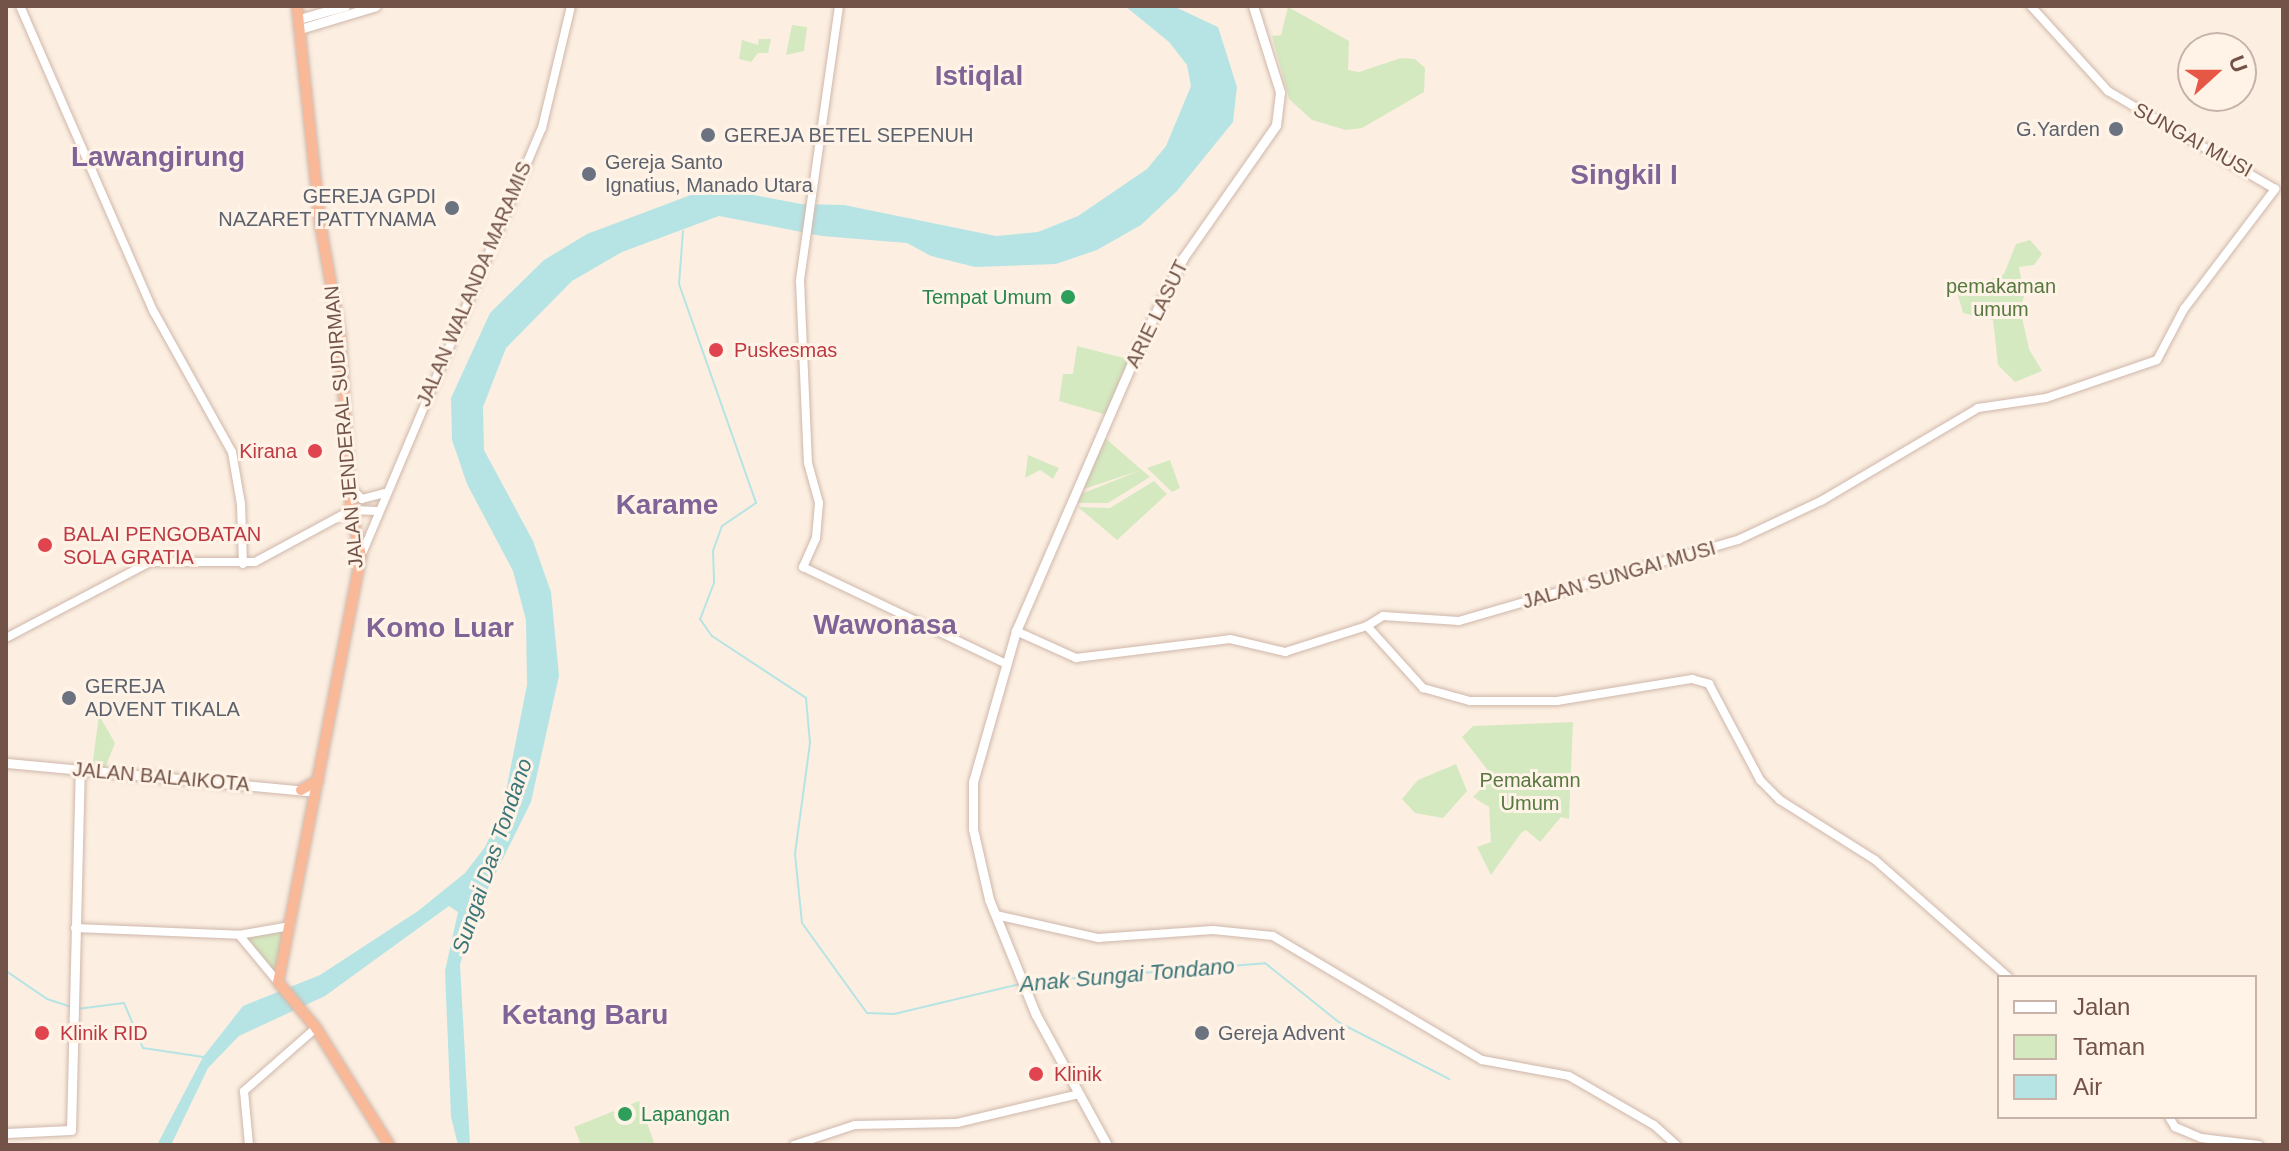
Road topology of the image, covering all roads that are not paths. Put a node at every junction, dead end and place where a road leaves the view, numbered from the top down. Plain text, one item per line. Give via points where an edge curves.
1 (20, 6) edge
2 (297, 6) edge
3 (345, 6) edge
4 (376, 6) edge
5 (571, 6) edge
6 (839, 6) edge
7 (1253, 6) edge
8 (2031, 6) edge
9 (299, 24) junction
10 (2179, 317) joint
11 (350, 487) junction
12 (385, 493) junction
13 (351, 510) junction
14 (378, 511) junction
15 (361, 556) junction
16 (243, 564) junction
17 (1367, 626) junction
18 (1016, 631) junction
19 (6, 638) edge
20 (1004, 663) junction
21 (6, 763) edge
22 (80, 768) junction
23 (318, 780) junction
24 (301, 790) junction
25 (316, 792) junction
26 (996, 915) junction
27 (290, 926) junction
28 (75, 928) junction
29 (239, 935) junction
30 (2006, 975) edge
31 (280, 983) junction
32 (313, 1025) junction
33 (1079, 1094) junction
34 (2170, 1119) edge
35 (6, 1133) edge
36 (249, 1145) edge
37 (389, 1145) edge
38 (794, 1145) edge
39 (1107, 1145) edge
40 (1676, 1145) edge
41 (2259, 1145) edge

1 - 16 street via 154,312 232,452
2 - 9 highway, JALAN JENDERAL SUDIRMAN
3 - 9 main road
4 - 9 main road
5 - 12 street, JALAN WALANDA MARAMIS via 542,128
6 - 20 street via 804,246 798,336 808,463 819,520 803,567
7 - 18 main road, ARIE LASUT via 1280,92 1276,125 1194,240 1162,297
8 - 10 street, SUNGAI MUSI via 2108,91 2275,189
9 - 11 highway, JALAN JENDERAL SUDIRMAN via 320,223 340,334
10 - 17 street, JALAN SUNGAI MUSI via 2163,355 2153,363 2046,398 1978,408 1821,501 1738,540 1459,621 1383,616
11 - 12 street via 362,499
11 - 13 highway, JALAN JENDERAL SUDIRMAN
12 - 14 street, JALAN WALANDA MARAMIS
13 - 14 street
13 - 15 highway, JALAN JENDERAL SUDIRMAN
13 - 16 street
14 - 15 street, JALAN WALANDA MARAMIS
15 - 23 highway, JALAN JENDERAL SUDIRMAN
16 - 19 street via 150,562
17 - 18 street, JALAN SUNGAI MUSI via 1285,652 1230,639 1076,658
17 - 30 street via 1423,688 1470,701 1557,701 1692,679 1709,684 1760,780 1780,800 1875,860
18 - 20 main road, ARIE LASUT
20 - 26 main road, ARIE LASUT via 972,802 979,858
21 - 22 main road, JALAN BALAIKOTA
22 - 24 main road, JALAN BALAIKOTA
22 - 28 main road
23 - 24 highway
23 - 25 highway, JALAN JENDERAL SUDIRMAN
24 - 25 main road, JALAN BALAIKOTA
25 - 27 highway, JALAN JENDERAL SUDIRMAN
26 - 33 main road, ARIE LASUT via 1036,1015
26 - 40 street via 1098,938 1213,930 1273,936 1482,1060 1569,1076 1654,1125
27 - 29 street
27 - 31 highway, JALAN JENDERAL SUDIRMAN
28 - 29 street
28 - 35 main road via 71,1130
29 - 31 street
31 - 32 highway
32 - 36 street via 244,1091
32 - 37 highway
33 - 38 street via 957,1123 855,1125
33 - 39 main road, ARIE LASUT
34 - 41 street via 2175,1127 2201,1138

